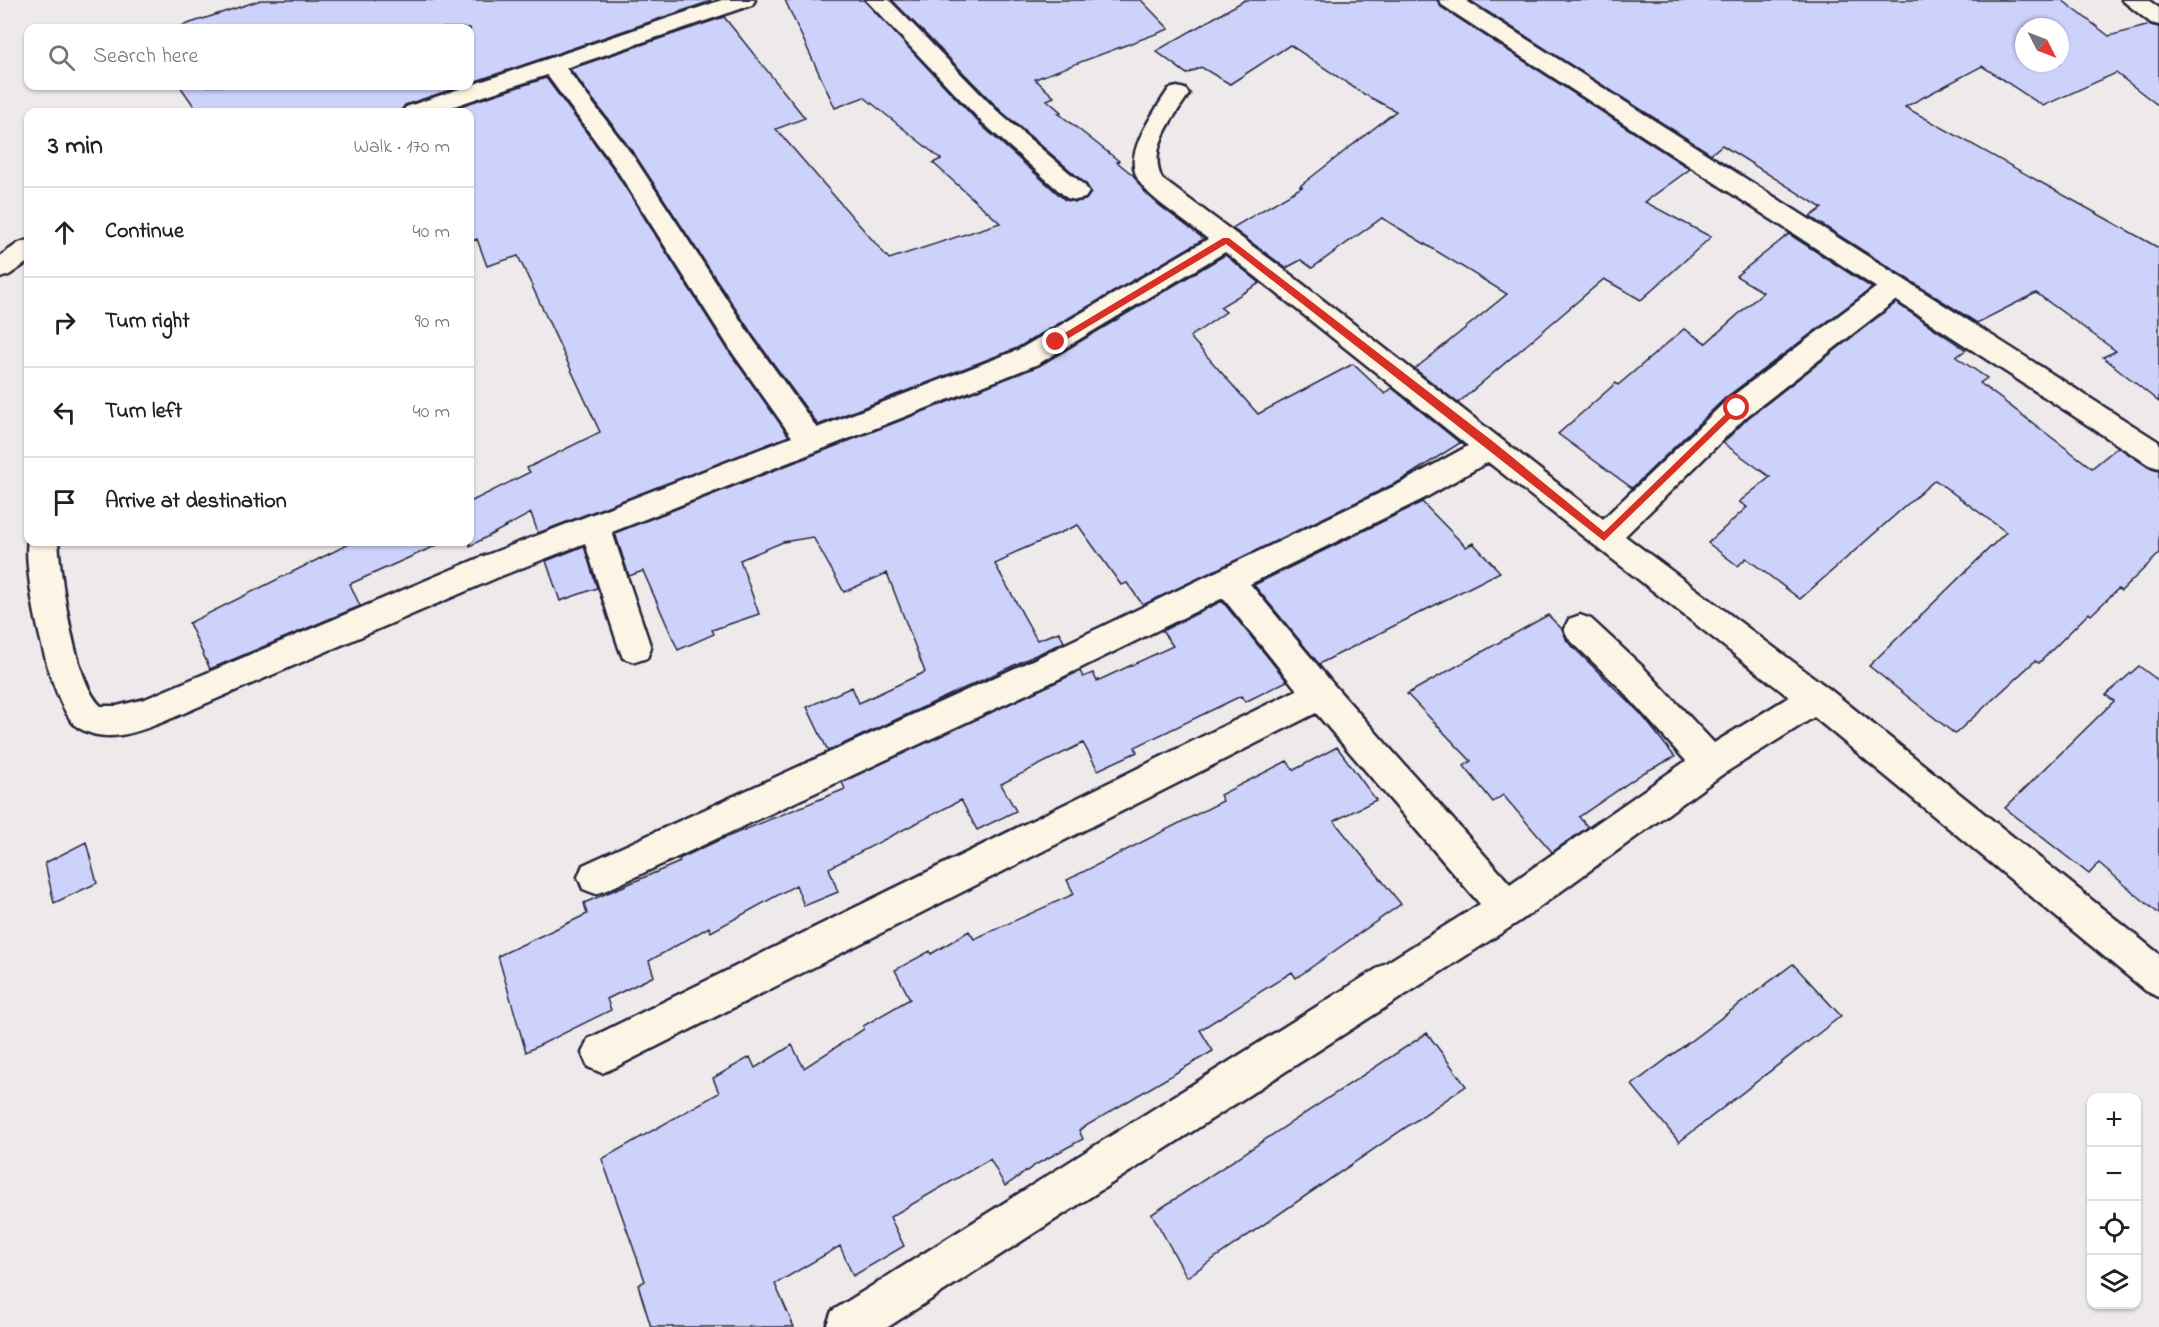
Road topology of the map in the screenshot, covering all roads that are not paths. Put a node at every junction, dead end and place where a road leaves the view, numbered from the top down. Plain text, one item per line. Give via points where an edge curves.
1 (744, 0) edge
2 (877, 0) edge
3 (1450, 0) edge
4 (2133, 0) edge
5 (2159, 18) edge
6 (553, 66) junction
7 (1177, 94) dead end
8 (426, 108) edge
9 (1076, 192) dead end
10 (1226, 240) junction
11 (24, 252) edge
12 (0, 269) edge
13 (1895, 287) junction
14 (812, 442) junction
15 (1491, 446) junction
16 (2159, 458) edge
17 (594, 525) junction
18 (1604, 537) junction
19 (43, 546) edge
20 (1228, 580) junction
21 (1580, 629) dead end
22 (636, 648) dead end
23 (1321, 694) junction
24 (1816, 698) junction
25 (1711, 763) junction
26 (596, 877) dead end
27 (1506, 908) junction
28 (2159, 978) edge
29 (602, 1053) dead end
30 (848, 1327) edge

1 - 6 street
2 - 9 street via 991,118
3 - 13 street
4 - 5 street
6 - 8 street
6 - 14 street via 624,162 742,345
7 - 10 street via 1149,141 1144,169 1152,184
10 - 14 street via 1028,357
10 - 15 street
11 - 12 street
13 - 16 street
13 - 18 street via 1737,408
14 - 17 street
15 - 18 street
15 - 20 street via 1412,491
17 - 19 street via 151,712 117,722 97,722 80,711 74,698 49,607
17 - 22 street
18 - 24 street
20 - 23 street
20 - 26 street via 1036,674
21 - 25 street
23 - 27 street
23 - 29 street
24 - 25 street
24 - 28 street
25 - 27 street
27 - 30 street

